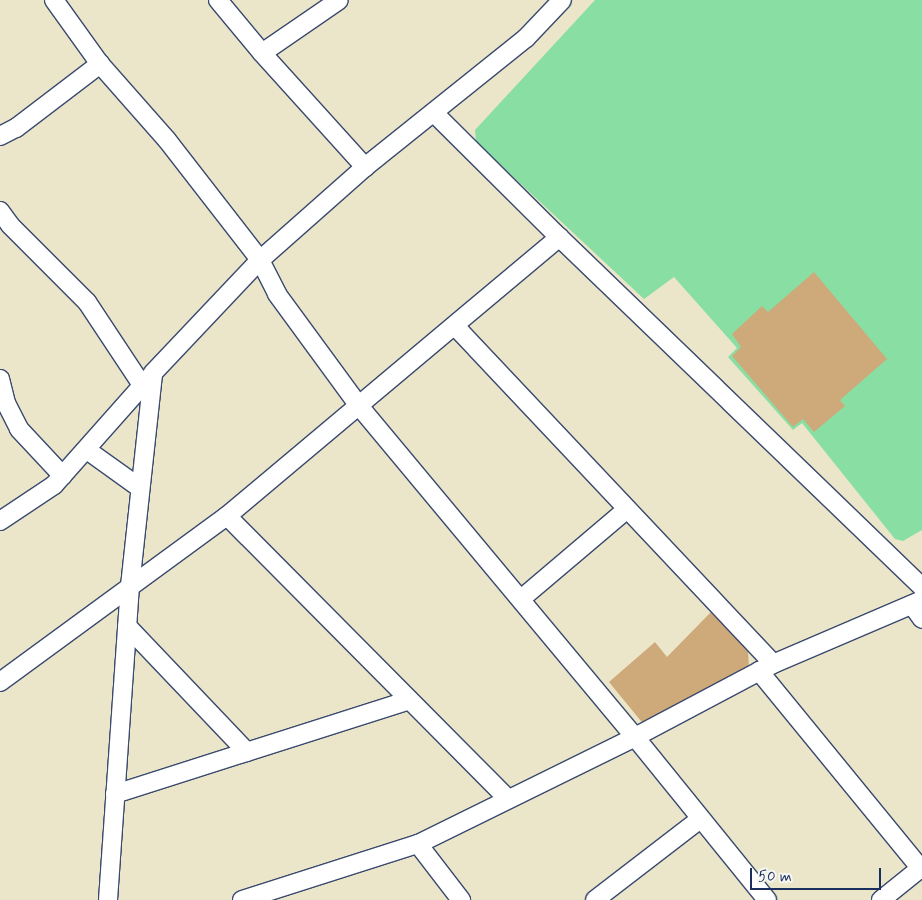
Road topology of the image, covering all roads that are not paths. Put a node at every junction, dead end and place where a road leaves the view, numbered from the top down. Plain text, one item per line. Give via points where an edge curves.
1 (54, 0) edge
2 (218, 0) edge
3 (339, 0) edge
4 (562, 0) edge
5 (262, 53) junction
6 (100, 64) junction
7 (434, 113) junction
8 (0, 136) edge
9 (366, 167) junction
10 (0, 211) edge
11 (559, 237) junction
12 (260, 260) junction
13 (455, 326) junction
14 (148, 379) junction
15 (0, 380) edge
16 (359, 406) junction
17 (87, 450) junction
18 (63, 476) junction
19 (140, 488) junction
20 (627, 509) junction
21 (227, 516) junction
22 (0, 521) edge
23 (130, 586) junction
24 (922, 586) edge
25 (521, 599) junction
26 (919, 608) edge
27 (127, 626) junction
28 (766, 667) junction
29 (0, 682) edge
30 (410, 700) junction
31 (635, 737) junction
32 (248, 752) junction
33 (115, 794) junction
34 (508, 798) junction
35 (700, 819) junction
36 (418, 844) junction
37 (921, 868) edge
38 (252, 899) edge
39 (108, 900) edge
40 (461, 900) edge
41 (597, 900) edge
42 (767, 900) edge
43 (882, 900) edge

1 - 6 street
2 - 5 street
3 - 5 street
4 - 7 street via 526,38
5 - 9 street
6 - 8 street via 16,128
6 - 12 street via 167,140
7 - 9 street
7 - 11 street
9 - 12 street
10 - 14 street via 87,302
11 - 13 street
11 - 24 street
12 - 14 street
12 - 16 street via 277,294
13 - 16 street
13 - 20 street
14 - 17 street
14 - 19 street
15 - 18 street via 6,403 19,429
16 - 21 street
16 - 25 street
17 - 18 street
17 - 19 street
18 - 22 street
19 - 23 street
20 - 25 street
20 - 28 street
21 - 23 street
21 - 30 street
23 - 27 street
23 - 29 street
25 - 31 street
26 - 28 street
27 - 32 street
27 - 33 street
28 - 31 street
28 - 37 street
30 - 32 street
30 - 34 street
31 - 34 street
31 - 35 street
32 - 33 street
33 - 39 street
34 - 36 street
35 - 41 street
35 - 42 street
36 - 38 street
36 - 40 street
37 - 43 street

